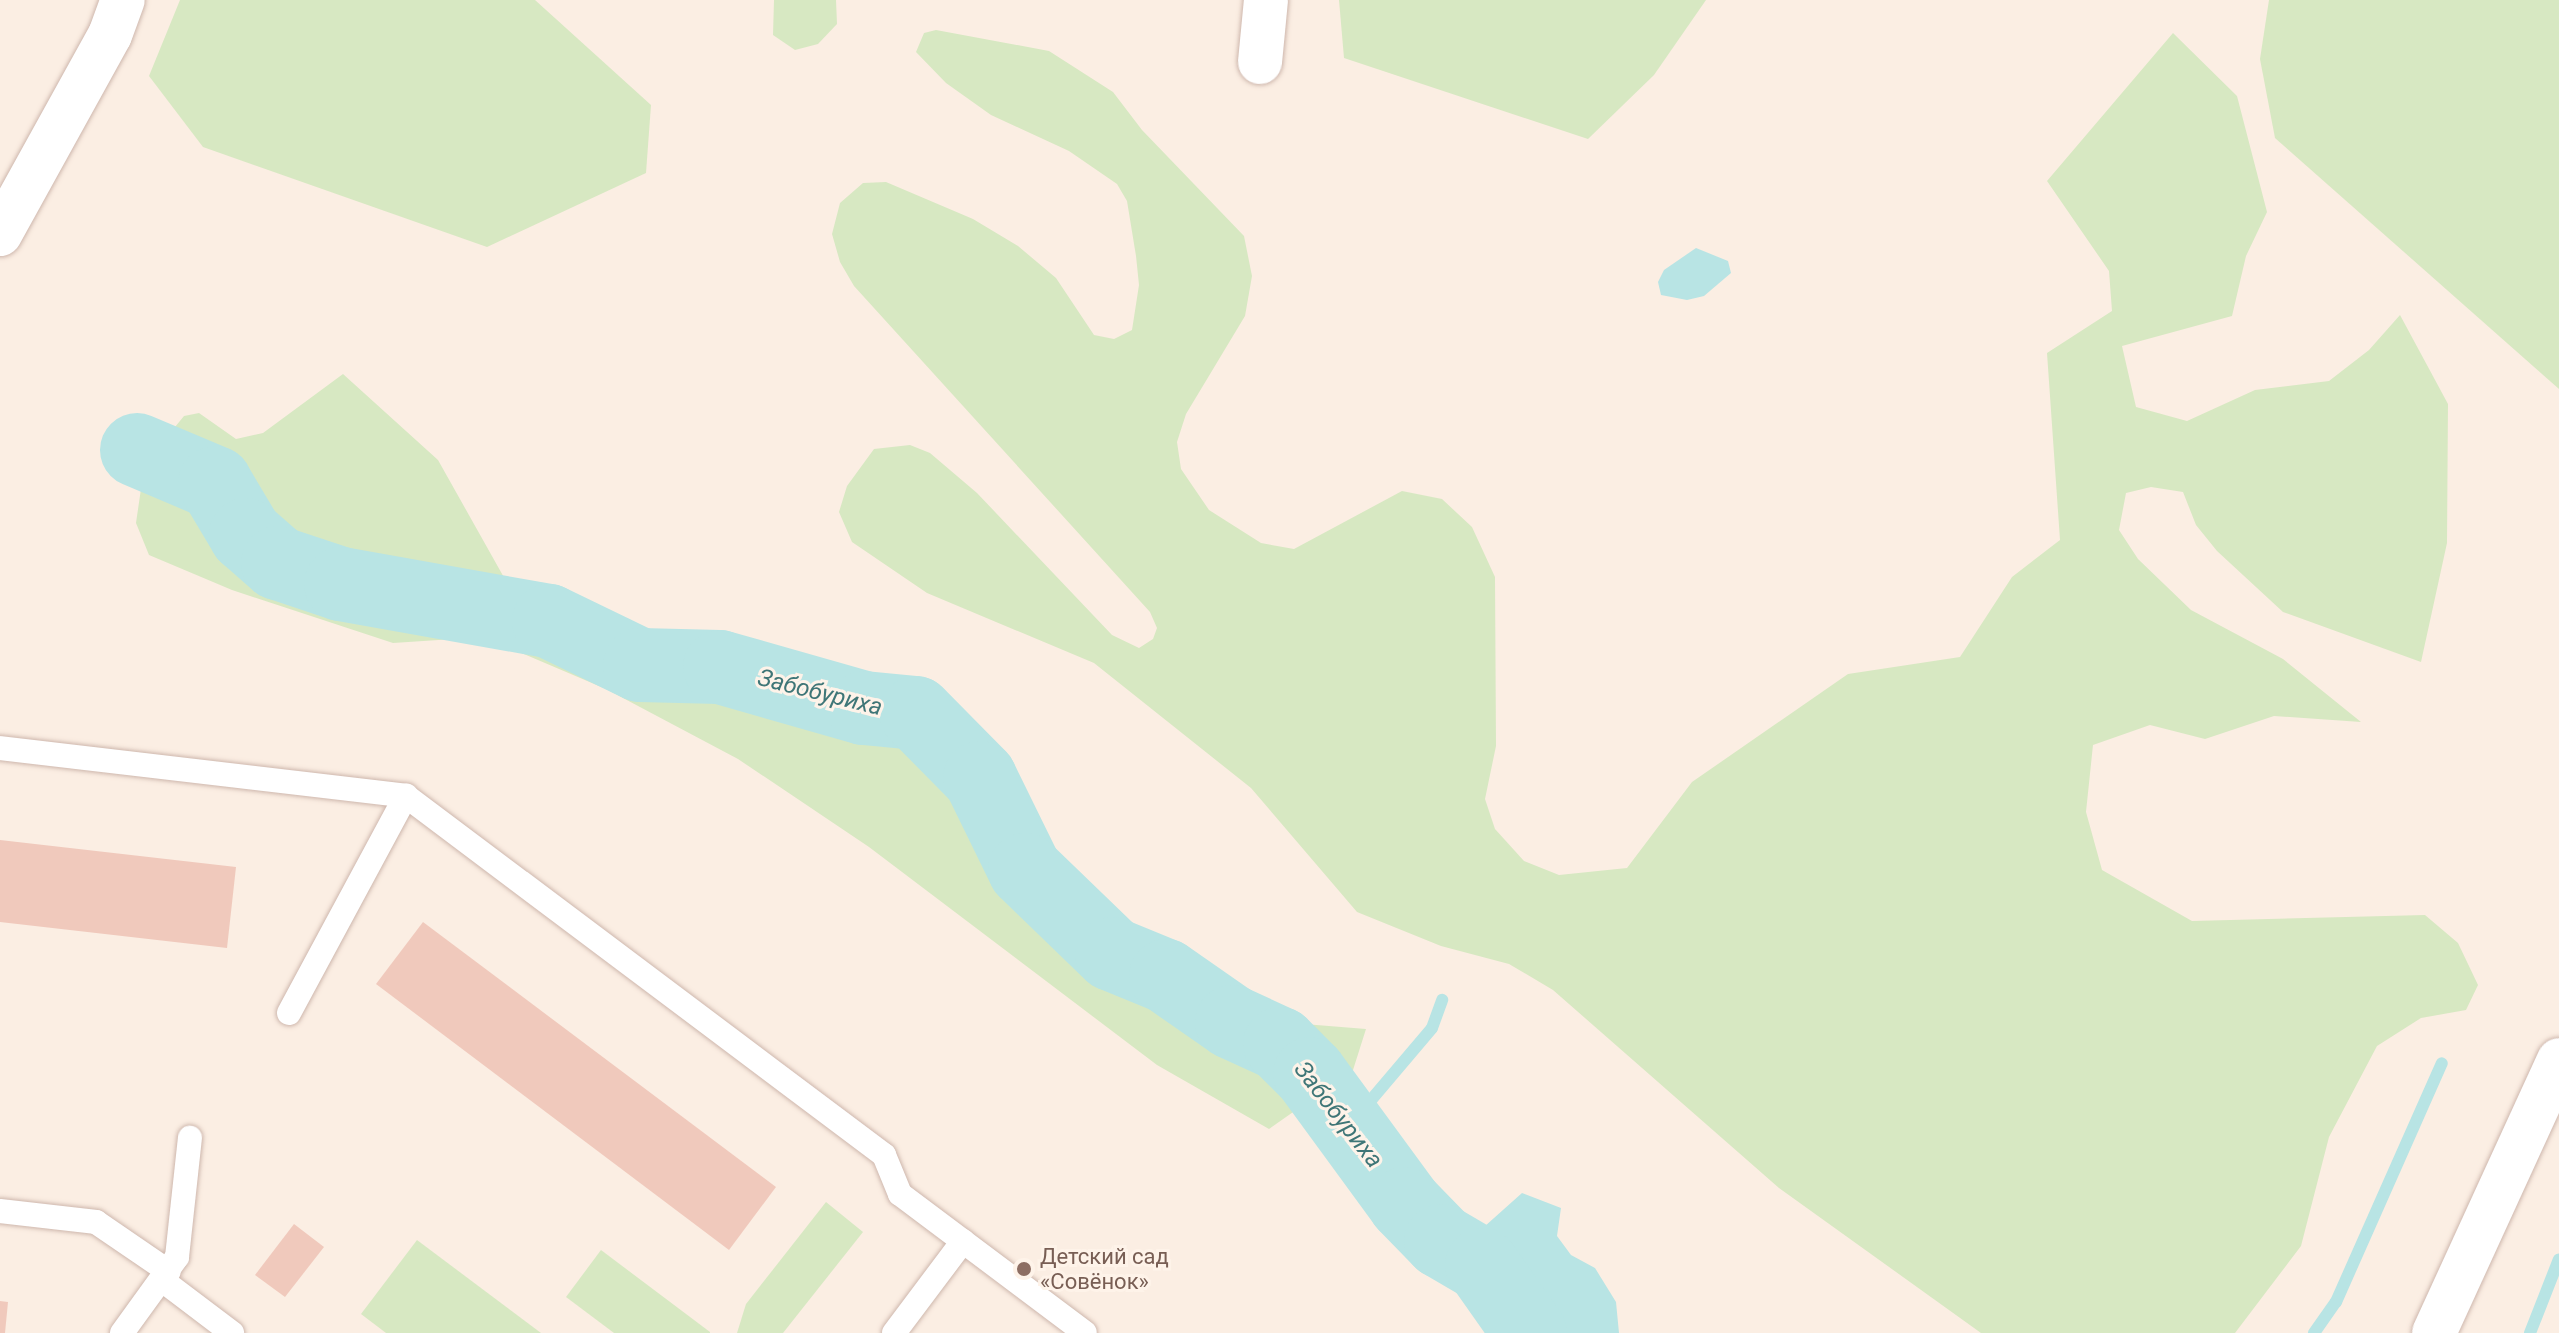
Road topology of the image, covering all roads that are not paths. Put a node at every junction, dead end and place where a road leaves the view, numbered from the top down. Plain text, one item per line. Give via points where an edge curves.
1 (123, 0) edge
2 (1266, 0) edge
3 (1260, 62) dead end
4 (0, 234) edge
5 (0, 748) edge
6 (406, 796) junction
7 (289, 1013) dead end
8 (2559, 1060) edge
9 (190, 1138) dead end
10 (0, 1211) edge
11 (963, 1241) junction
12 (165, 1276) junction
13 (122, 1333) edge
14 (232, 1333) edge
15 (894, 1333) edge
16 (1085, 1333) edge
17 (2434, 1333) edge

1 - 4 street via 110,35
2 - 3 street
5 - 6 lane
6 - 7 lane
6 - 11 lane via 884,1155 900,1194
8 - 17 street
9 - 12 lane via 180,1243
10 - 12 lane via 96,1222
11 - 15 lane
11 - 16 lane
12 - 13 lane
12 - 14 lane

